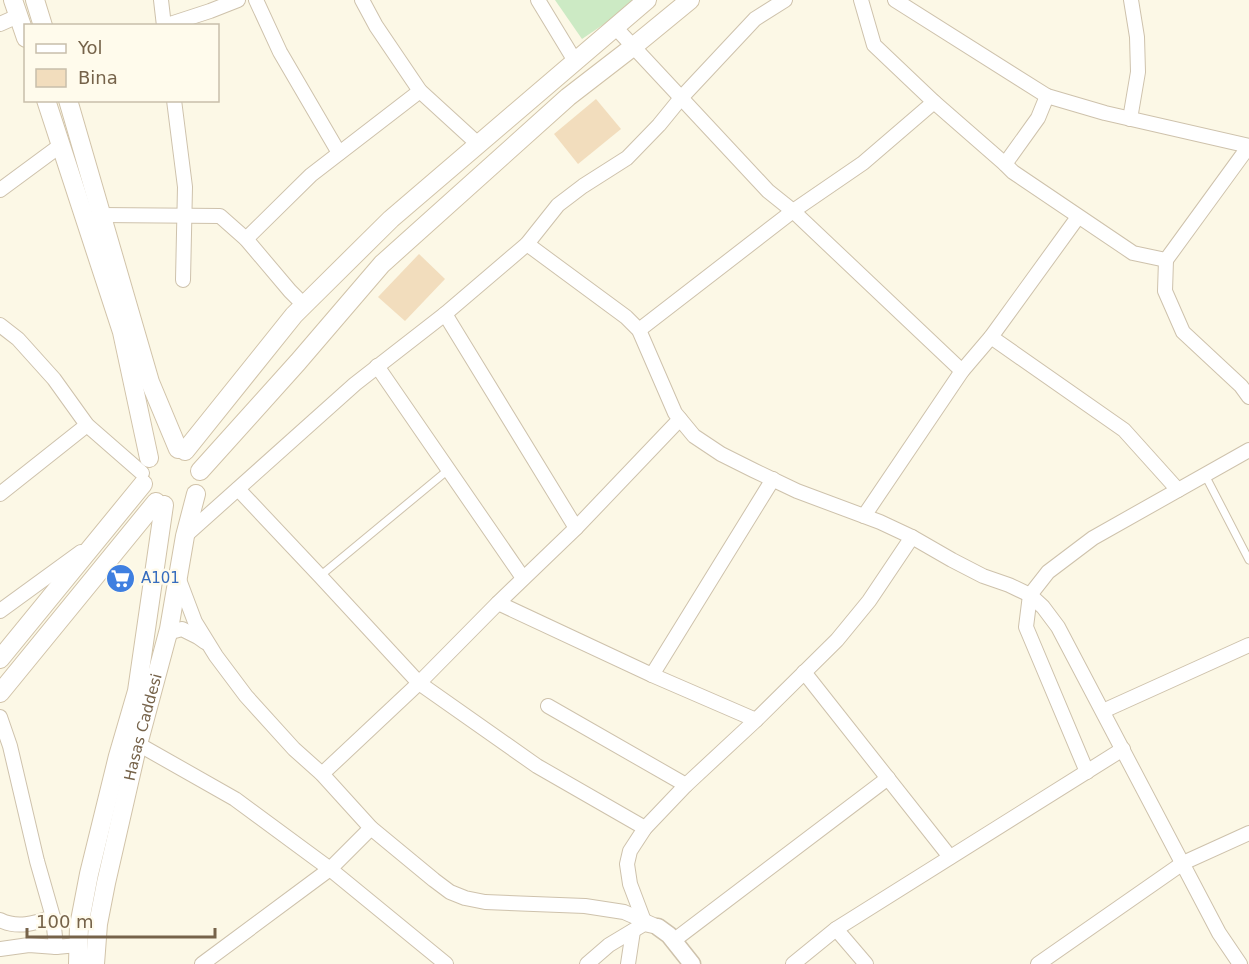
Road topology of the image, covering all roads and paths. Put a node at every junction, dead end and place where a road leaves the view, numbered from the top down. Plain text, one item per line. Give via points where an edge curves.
1 (35, 0) edge
2 (161, 0) edge
3 (238, 0) edge
4 (256, 0) edge
5 (362, 0) edge
6 (538, 0) edge
7 (645, 0) edge
8 (690, 0) edge
9 (785, 0) edge
10 (861, 0) edge
11 (896, 0) edge
12 (1131, 0) edge
13 (16, 8) edge
14 (0, 24) edge
15 (42, 24) edge
16 (164, 24) edge
17 (170, 24) edge
18 (615, 27) junction
19 (24, 32) edge
20 (634, 46) junction
21 (575, 61) junction
22 (420, 91) junction
23 (1047, 96) junction
24 (681, 98) junction
25 (47, 102) edge
26 (69, 102) edge
27 (174, 102) edge
28 (934, 102) junction
29 (1130, 119) junction
30 (478, 144) junction
31 (61, 145) junction
32 (339, 153) junction
33 (1005, 164) junction
34 (0, 190) edge
35 (793, 211) junction
36 (101, 215) junction
37 (184, 215) junction
38 (1078, 217) junction
39 (246, 238) junction
40 (527, 244) junction
41 (1166, 260) junction
42 (183, 280) dead end
43 (304, 305) junction
44 (445, 314) junction
45 (0, 325) edge
46 (639, 330) junction
47 (991, 337) junction
48 (377, 366) junction
49 (962, 371) junction
50 (1249, 397) edge
51 (680, 419) junction
52 (87, 425) junction
53 (181, 450) junction
54 (1249, 450) edge
55 (448, 470) junction
56 (200, 471) junction
57 (145, 472) junction
58 (1205, 475) junction
59 (773, 479) junction
60 (237, 489) junction
61 (1178, 490) junction
62 (0, 494) edge
63 (196, 494) junction
64 (160, 503) junction
65 (864, 516) junction
66 (576, 528) junction
67 (185, 536) junction
68 (912, 537) junction
69 (96, 542) junction
70 (1249, 560) edge
71 (320, 576) junction
72 (178, 577) junction
73 (523, 578) junction
74 (1030, 595) junction
75 (498, 603) junction
76 (0, 611) edge
77 (166, 641) junction
78 (210, 645) junction
79 (1249, 645) edge
80 (0, 659) edge
81 (804, 672) junction
82 (652, 675) junction
83 (419, 683) junction
84 (0, 693) edge
85 (548, 706) dead end
86 (1103, 711) junction
87 (0, 717) edge
88 (756, 720) junction
89 (138, 744) junction
90 (1123, 749) junction
91 (1087, 772) junction
92 (322, 774) junction
93 (888, 778) junction
94 (686, 785) junction
95 (371, 828) junction
96 (645, 828) junction
97 (1249, 832) edge
98 (950, 857) junction
99 (1183, 863) junction
100 (330, 870) junction
101 (53, 917) junction
102 (0, 920) edge
103 (651, 924) junction
104 (836, 929) junction
105 (633, 932) junction
106 (673, 941) junction
107 (78, 945) junction
108 (56, 947) junction
109 (0, 949) edge
110 (78, 964) edge
111 (95, 964) edge
112 (203, 964) edge
113 (446, 964) edge
114 (587, 964) edge
115 (628, 964) edge
116 (692, 964) edge
117 (793, 964) edge
118 (866, 964) edge
119 (1038, 964) edge
120 (1240, 964) edge

1 - 15 main road
2 - 16 street
3 - 17 street
4 - 32 street via 279,52
5 - 22 street
6 - 21 street
7 - 18 main road
8 - 20 main road
9 - 24 street via 755,19
10 - 28 street via 874,45
11 - 23 street
12 - 29 street via 1138,72
13 - 14 street
13 - 19 main road
18 - 20 street
18 - 21 main road
20 - 24 street
20 - 56 main road via 568,97 382,264
21 - 30 main road
22 - 30 street
22 - 32 street
23 - 29 street
23 - 33 street via 1038,118
24 - 35 street via 768,191
24 - 40 street via 627,158 558,205
25 - 31 main road
26 - 36 main road
27 - 37 street via 185,187
28 - 33 street
28 - 35 street via 863,164
29 - 41 street via 1249,146
30 - 43 main road via 391,219
31 - 34 street
31 - 57 main road via 122,332
32 - 39 street via 310,175
33 - 38 street
35 - 46 street
35 - 49 street
36 - 37 street
36 - 53 main road via 150,382
37 - 39 street via 220,216
37 - 42 street
38 - 41 street via 1133,254
38 - 47 street
39 - 43 street
40 - 44 street
40 - 46 street
41 - 50 street via 1165,291 1184,332
43 - 53 main road
44 - 48 street
44 - 66 street
45 - 52 street via 54,379
46 - 51 street
47 - 49 street
47 - 61 street via 1124,430
48 - 55 street
48 - 60 street
49 - 65 street
51 - 59 street via 694,436
51 - 66 street
52 - 57 street
52 - 62 street
53 - 56 main road via 192,456
53 - 57 main road via 162,449
54 - 58 street
55 - 71 lane
55 - 73 street
56 - 63 main road
57 - 64 main road via 147,493
57 - 69 main road
58 - 61 street
58 - 70 lane
59 - 65 street
59 - 82 street
60 - 67 street
60 - 71 street
61 - 74 street via 1093,538 1048,572
63 - 64 main road via 175,506
63 - 67 main road, Hasas Caddesi
64 - 84 main road
64 - 107 main road, Hasas Caddesi via 137,691 89,874
65 - 68 street
66 - 73 street
67 - 72 main road, Hasas Caddesi
68 - 74 street via 962,566
68 - 81 street via 869,601
69 - 76 street
69 - 80 main road
71 - 83 street
72 - 77 main road, Hasas Caddesi
72 - 78 street via 195,622
73 - 75 street
74 - 86 street via 1058,627
74 - 91 street via 1026,627
75 - 82 street
75 - 83 street
77 - 78 street via 171,633 182,629
77 - 89 main road, Hasas Caddesi
78 - 92 street via 246,696
79 - 86 street
81 - 88 street
81 - 93 street
82 - 88 street
83 - 92 street
83 - 96 street via 537,765
85 - 94 street
86 - 90 street
87 - 101 street
88 - 94 street
89 - 100 street via 235,799
89 - 111 main road, Hasas Caddesi via 106,883
90 - 91 street
90 - 99 street
91 - 98 street
92 - 95 street
93 - 98 street
93 - 106 street
94 - 96 street
95 - 100 street
95 - 103 street via 450,892 465,898 585,906 624,912
96 - 103 street via 630,851 627,864 630,884
97 - 99 street
98 - 104 street
99 - 119 street
99 - 120 street via 1219,933
100 - 112 street
100 - 113 street
101 - 102 street via 28,925
101 - 108 street
103 - 105 street
103 - 106 street
104 - 117 street
104 - 118 street
105 - 114 street via 609,945
105 - 115 street
106 - 116 street
107 - 108 street
107 - 110 main road, Hasas Caddesi
108 - 109 street

